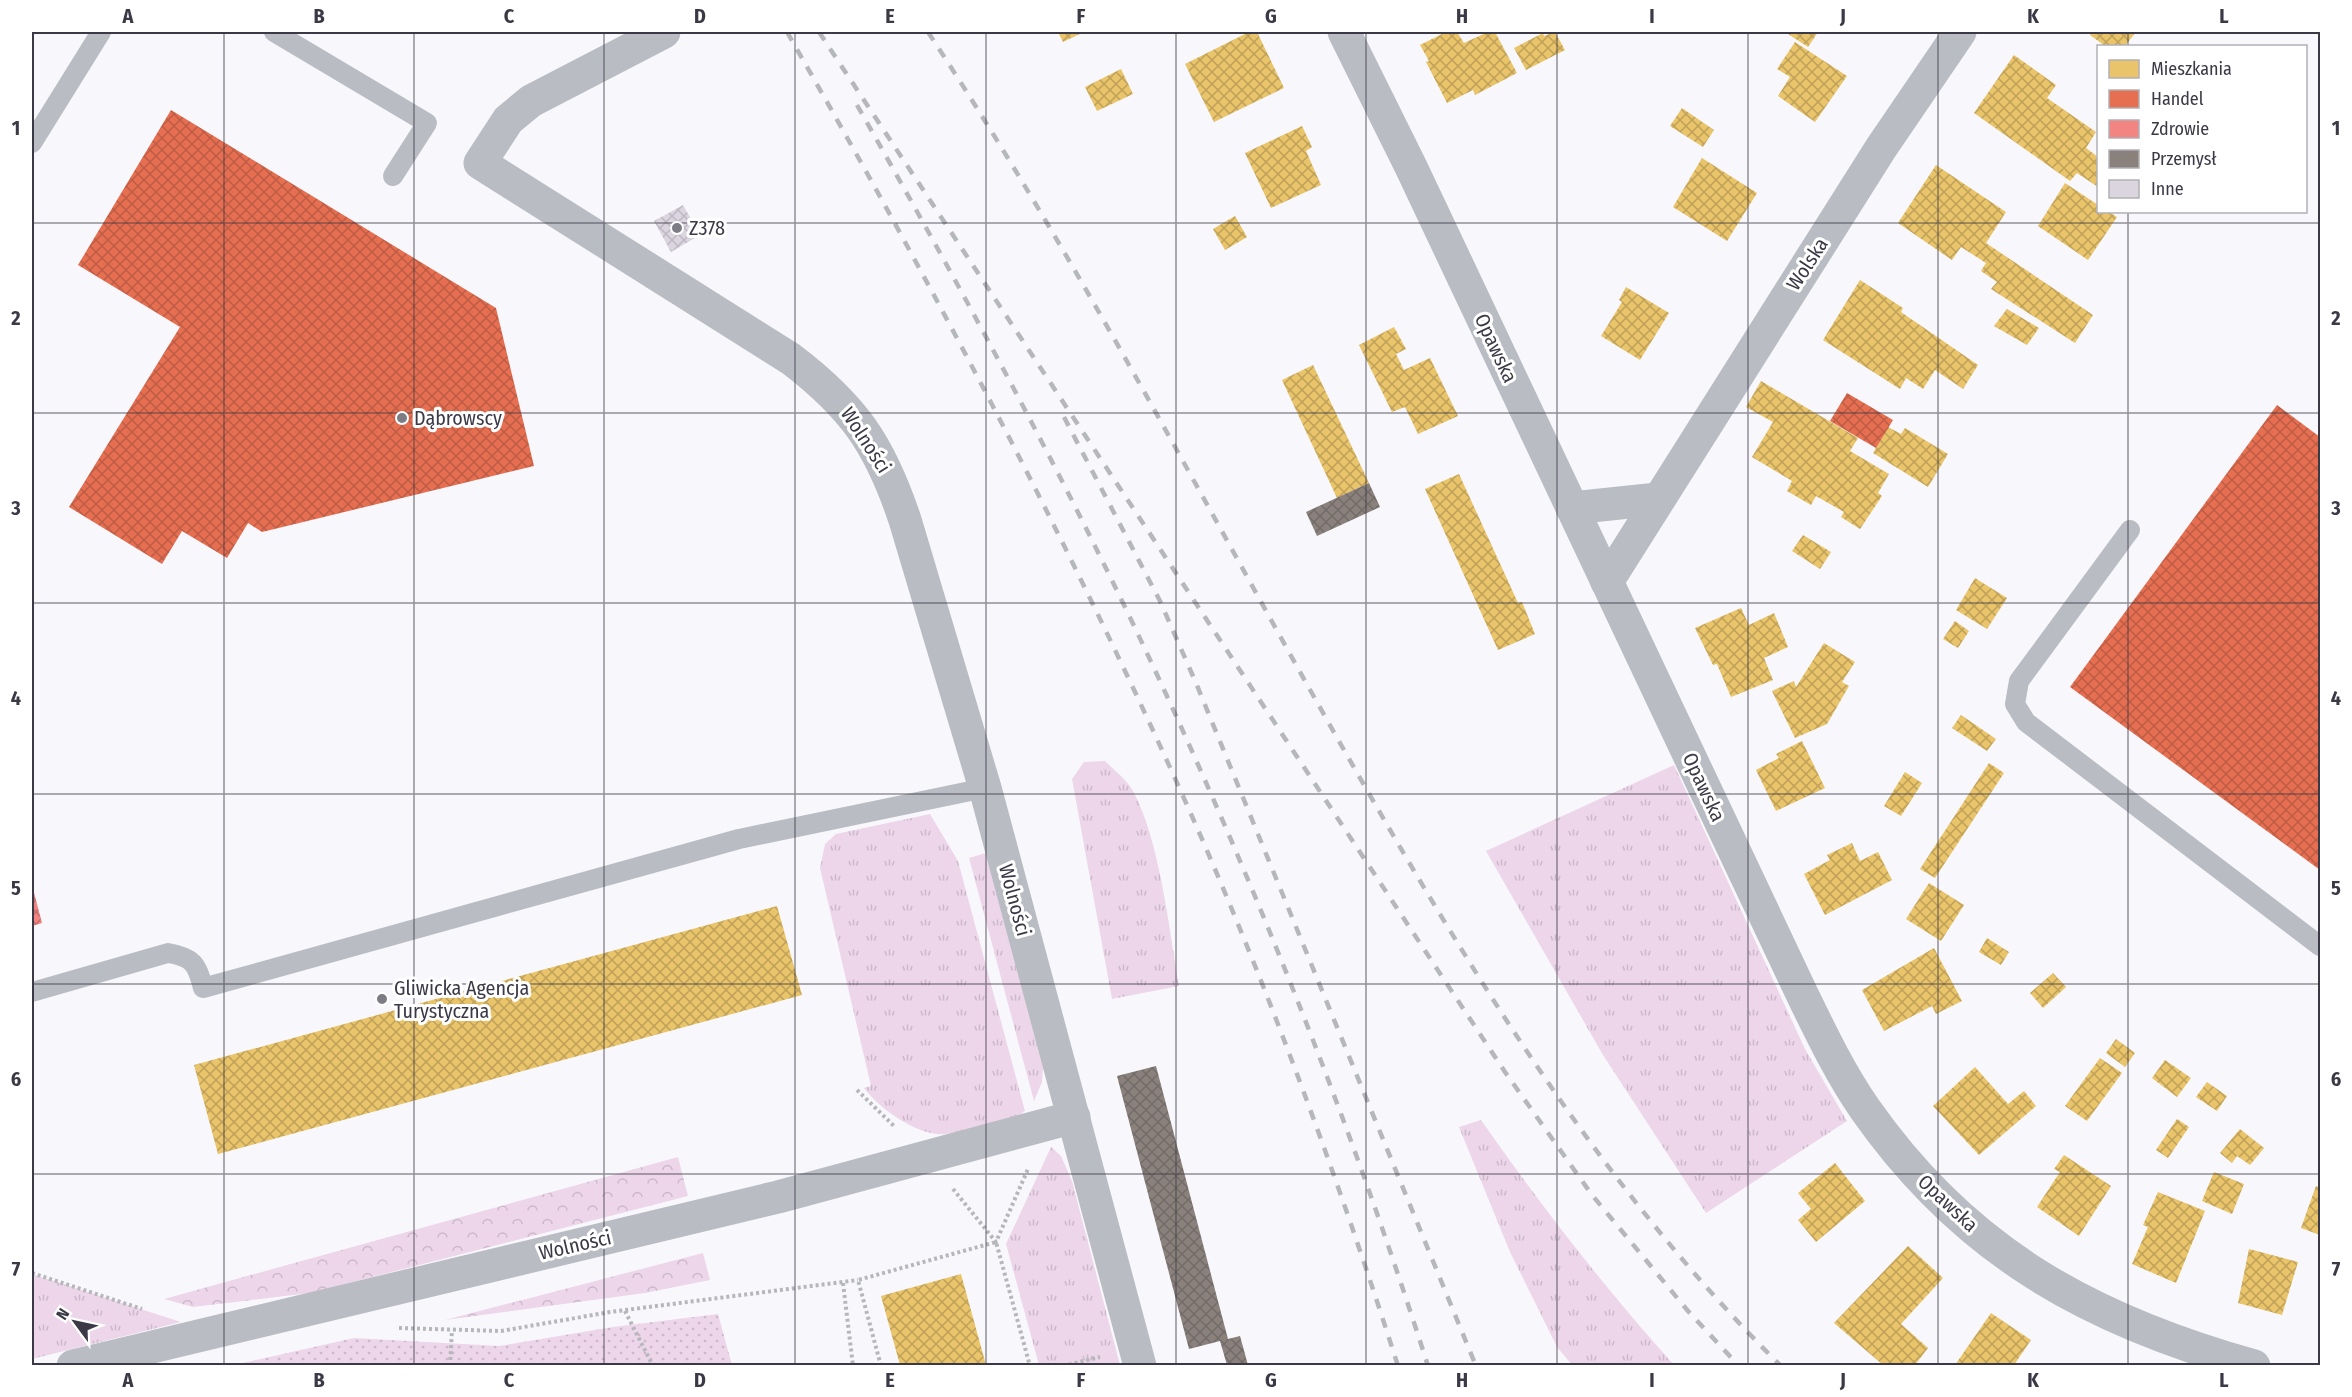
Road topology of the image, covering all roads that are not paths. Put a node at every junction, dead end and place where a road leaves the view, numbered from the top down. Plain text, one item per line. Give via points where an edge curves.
1 (101, 32) edge
2 (274, 32) edge
3 (664, 32) edge
4 (1344, 32) edge
5 (1960, 32) edge
6 (32, 143) edge
7 (393, 176) dead end
8 (1658, 499) junction
9 (1572, 508) junction
10 (2130, 530) dead end
11 (1607, 582) junction
12 (985, 788) junction
13 (2320, 946) edge
14 (32, 992) edge
15 (1074, 1117) junction
16 (73, 1365) edge
17 (1140, 1365) edge
18 (2254, 1365) edge

1 - 6 lane
2 - 7 lane via 427,123
3 - 12 street, Wolności via 531,101 508,120 480,163 791,359 836,396 861,424 878,450 895,489
4 - 9 street, Opawska
5 - 8 street, Wolska via 1881,148
8 - 9 street
8 - 11 street, Wolska
9 - 11 street, Opawska
10 - 13 lane via 2019,681 2015,704 2026,722
11 - 18 street, Opawska via 1821,1033 1864,1108 1898,1152 1967,1223 2055,1287 2136,1327
12 - 14 lane via 739,839 203,988 198,968 185,956 168,953
12 - 15 street, Wolności
15 - 16 street, Wolności via 777,1197
15 - 17 street, Wolności

